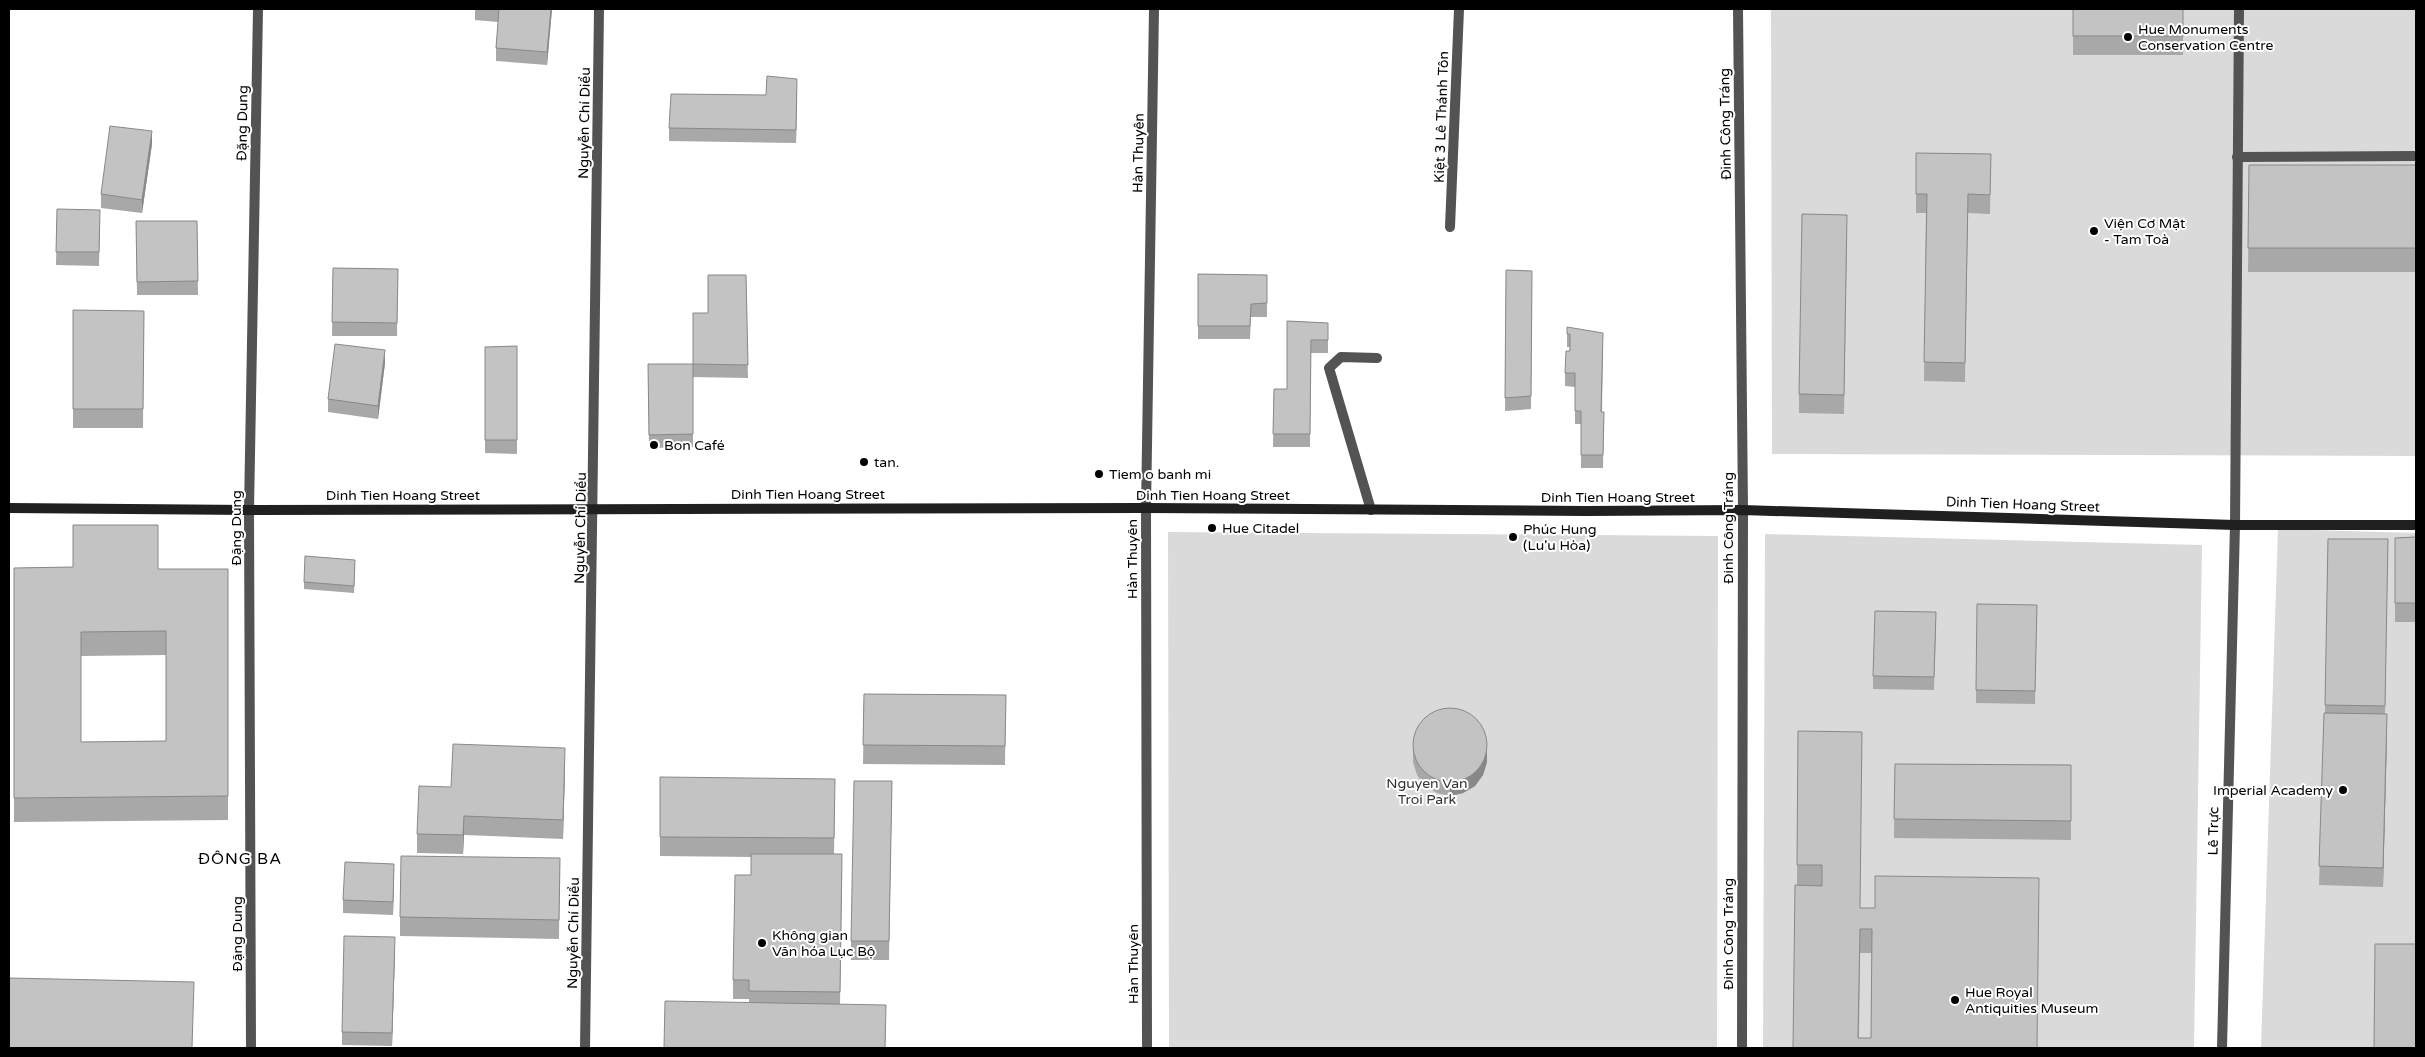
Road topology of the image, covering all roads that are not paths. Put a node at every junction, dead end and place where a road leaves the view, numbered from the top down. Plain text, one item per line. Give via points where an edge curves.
1 (258, 9) edge
2 (599, 9) edge
3 (1154, 9) edge
4 (1459, 9) edge
5 (1738, 9) edge
6 (2239, 9) edge
7 (2416, 156) edge
8 (2237, 157) junction
9 (1450, 227) dead end
10 (1377, 358) dead end
11 (9, 508) edge
12 (594, 508) junction
13 (1146, 508) junction
14 (250, 510) junction
15 (1371, 510) junction
16 (1743, 510) junction
17 (2235, 525) junction
18 (2416, 525) edge
19 (252, 1048) edge
20 (585, 1048) edge
21 (1147, 1048) edge
22 (1742, 1048) edge
23 (2222, 1048) edge

1 - 14 street, Đặng Dung
2 - 12 street, Nguyễn Chí Diểu
3 - 13 street, Hàn Thuyên
4 - 9 street, Kiệt 3 Lê Thánh Tôn
5 - 16 street, Đinh Công Tráng
6 - 8 street, Lê Trực
7 - 8 street
8 - 17 street, Lê Trực
10 - 15 street via 1341,358 1329,368
11 - 14 main road, Dinh Tien Hoang Street
12 - 13 main road, Dinh Tien Hoang Street
12 - 14 main road, Dinh Tien Hoang Street
12 - 20 street, Nguyễn Chí Diểu
13 - 15 main road, Dinh Tien Hoang Street
13 - 21 street, Hàn Thuyên
14 - 19 street, Đặng Dung
15 - 16 main road, Dinh Tien Hoang Street
16 - 17 main road, Dinh Tien Hoang Street
16 - 22 street, Đinh Công Tráng
17 - 18 main road, Dinh Tien Hoang Street
17 - 23 street, Lê Trực

